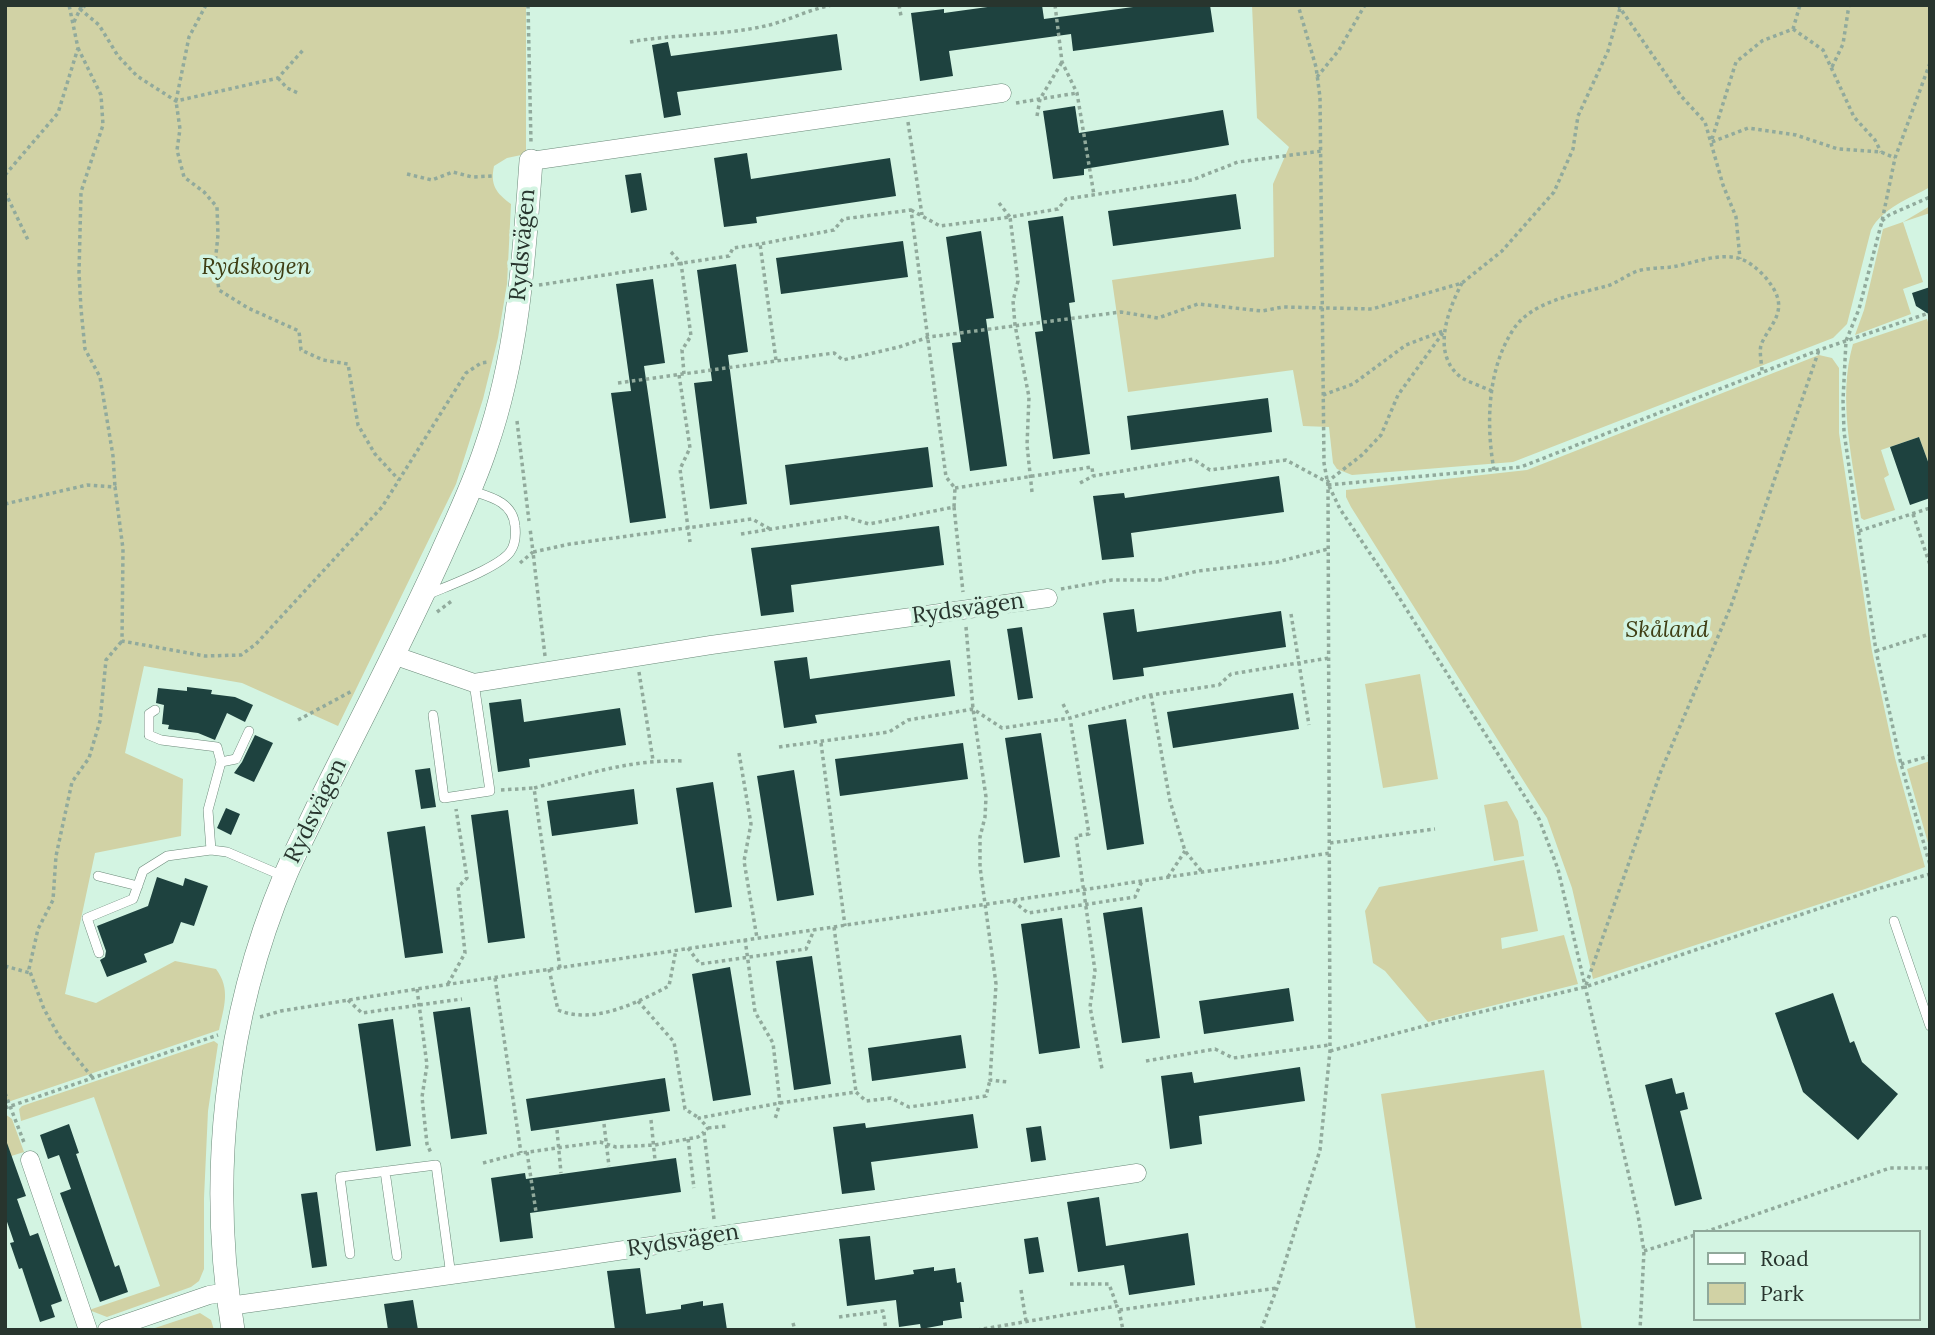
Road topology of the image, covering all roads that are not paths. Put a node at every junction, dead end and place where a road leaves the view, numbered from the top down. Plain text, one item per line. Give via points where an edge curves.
1 (1002, 93) road end
2 (531, 161) joint
3 (470, 490) junction
4 (422, 597) junction
5 (1048, 598) road end
6 (393, 654) junction
7 (474, 683) junction
8 (155, 710) dead end
9 (433, 715) dead end
10 (249, 730) dead end
11 (221, 762) junction
12 (211, 850) junction
13 (98, 876) dead end
14 (285, 876) junction
15 (138, 886) junction
16 (1894, 921) dead end
17 (99, 953) dead end
18 (1930, 1026) edge
19 (30, 1160) road end
20 (385, 1171) junction
21 (1137, 1173) dead end
22 (350, 1254) dead end
23 (397, 1256) dead end
24 (452, 1276) junction
25 (228, 1299) junction
26 (88, 1330) edge
27 (107, 1330) edge
28 (233, 1330) edge

1 - 2 street, Rydsvägen
2 - 3 street, Rydsvägen via 512,347 500,401
3 - 4 street, Rydsvägen
3 - 4 lane via 508,507 515,522 514,544 504,558
4 - 6 street, Rydsvägen
5 - 7 street, Rydsvägen
6 - 7 street, Rydsvägen
6 - 14 street, Rydsvägen
7 - 9 lane via 490,791 444,798
8 - 11 lane via 149,714 149,735 217,747
10 - 11 lane via 236,759
11 - 12 lane via 208,810
12 - 14 lane
12 - 15 lane via 167,856 143,871
13 - 15 lane
14 - 25 street, Rydsvägen via 258,954 231,1071 221,1213
15 - 17 lane via 133,899 86,918
16 - 18 lane
19 - 26 street
20 - 22 lane via 340,1177
20 - 23 lane
20 - 24 lane via 436,1165
21 - 24 street, Rydsvägen
24 - 25 street, Rydsvägen
25 - 27 street via 209,1295
25 - 28 street, Rydsvägen

